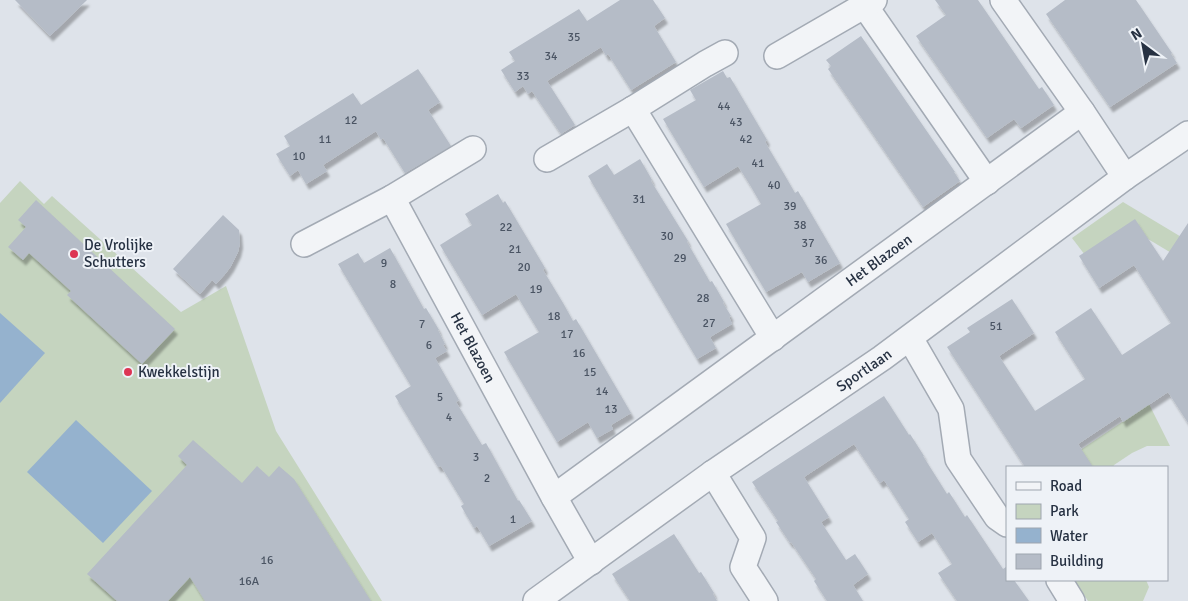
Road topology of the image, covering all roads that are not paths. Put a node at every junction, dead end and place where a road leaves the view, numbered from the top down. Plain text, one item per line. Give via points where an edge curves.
1 (1003, 0) edge
2 (870, 3) edge
3 (724, 53) dead end
4 (777, 56) dead end
5 (633, 109) junction
6 (1082, 112) junction
7 (1188, 134) edge
8 (473, 149) dead end
9 (547, 159) dead end
10 (1125, 177) junction
11 (986, 182) junction
12 (392, 198) junction
13 (304, 244) dead end
14 (773, 338) junction
15 (910, 338) junction
16 (714, 473) junction
17 (554, 497) junction
18 (1006, 523) edge
19 (591, 562) junction
20 (1060, 581) edge
21 (536, 601) edge
22 (765, 601) edge
23 (1072, 601) edge

1 - 6 street
2 - 4 street
2 - 11 street
3 - 5 street
5 - 9 street
5 - 14 street
6 - 10 street
6 - 11 street, Het Blazoen
7 - 10 street, Sportlaan
8 - 12 street
10 - 15 street, Sportlaan
11 - 14 street, Het Blazoen
12 - 13 street
12 - 17 street, Het Blazoen
14 - 17 street, Het Blazoen
15 - 16 street, Sportlaan
15 - 18 street via 951,409 958,459 997,517
16 - 19 street, Sportlaan
16 - 22 street via 753,538 743,567
17 - 19 street, Het Blazoen
19 - 21 street, Sportlaan
20 - 23 street

